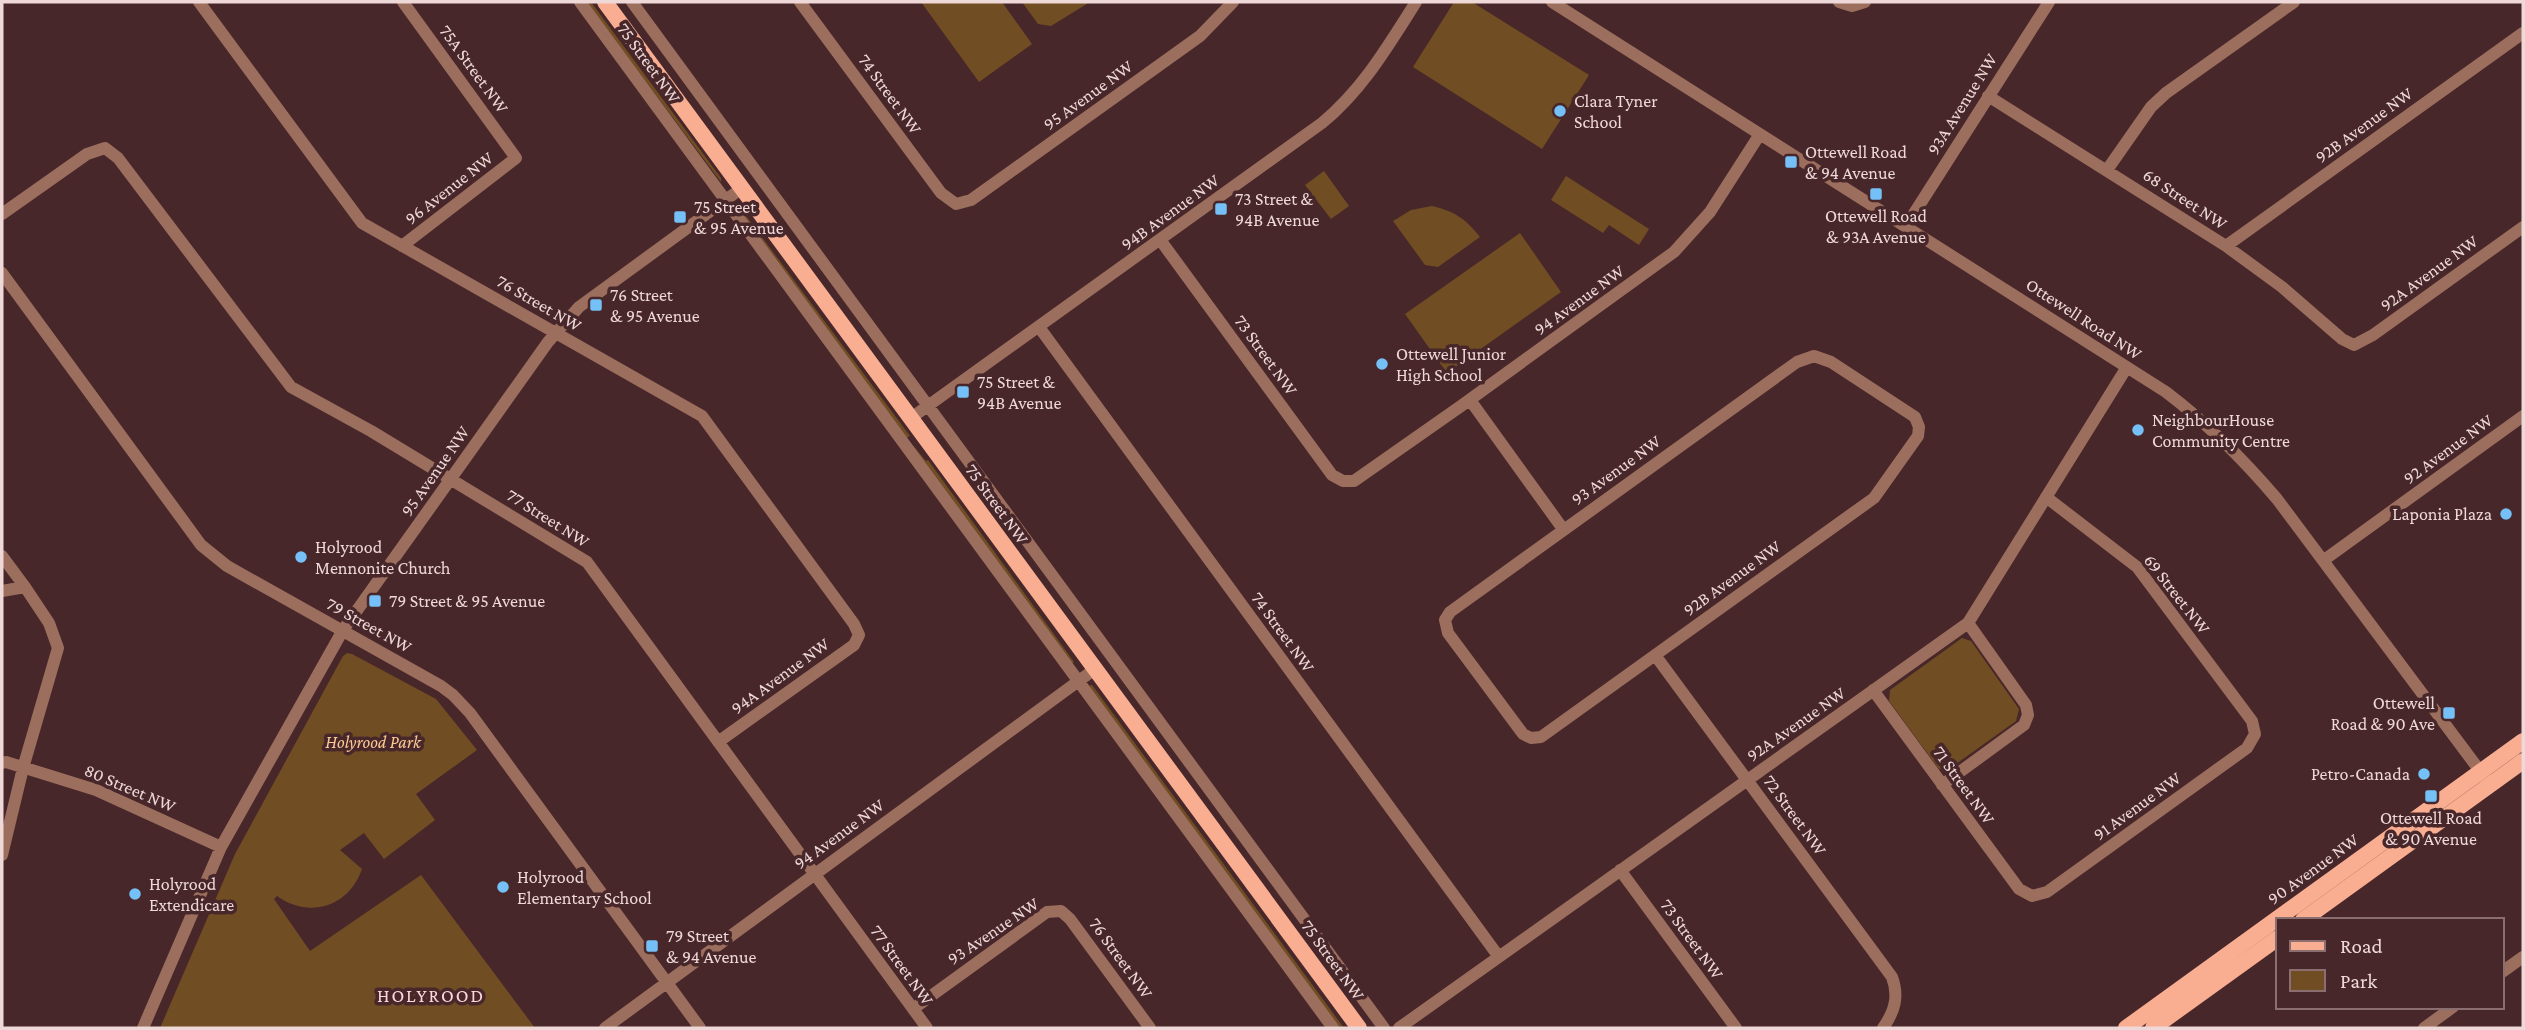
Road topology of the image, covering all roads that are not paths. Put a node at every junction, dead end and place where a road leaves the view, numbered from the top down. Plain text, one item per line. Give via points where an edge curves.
1 (199, 2) edge
2 (403, 2) edge
3 (580, 2) edge
4 (606, 2) edge
5 (632, 2) edge
6 (800, 2) edge
7 (1233, 2) edge
8 (1416, 2) edge
9 (1552, 2) edge
10 (1839, 2) edge
11 (2049, 2) edge
12 (2294, 2) edge
13 (1862, 4) edge
14 (2523, 33) edge
15 (1988, 96) junction
16 (1760, 134) junction
17 (516, 158) joint
18 (2107, 170) junction
19 (742, 188) junction
20 (726, 200) junction
21 (956, 204) joint
22 (2, 214) edge
23 (1906, 226) junction
24 (2523, 227) edge
25 (1161, 241) junction
26 (402, 246) junction
27 (2226, 246) junction
28 (2, 273) edge
29 (1039, 327) junction
30 (556, 333) junction
31 (2354, 345) joint
32 (1814, 356) joint
33 (2127, 367) junction
34 (1470, 400) junction
35 (928, 405) junction
36 (2523, 416) edge
37 (911, 418) junction
38 (450, 479) junction
39 (1348, 482) joint
40 (2046, 497) junction
41 (1563, 529) junction
42 (2, 556) edge
43 (2324, 560) junction
44 (24, 587) junction
45 (2, 591) edge
46 (1968, 623) junction
47 (342, 630) junction
48 (859, 635) joint
49 (1656, 654) junction
50 (1095, 669) junction
51 (1079, 681) junction
52 (1873, 690) junction
53 (2255, 734) joint
54 (1541, 737) joint
55 (2523, 741) edge
56 (718, 742) junction
57 (2523, 761) edge
58 (2, 763) edge
59 (23, 768) junction
60 (2485, 778) junction
61 (1747, 780) junction
62 (1942, 785) junction
63 (221, 847) junction
64 (2, 855) edge
65 (1620, 870) junction
66 (814, 874) junction
67 (2032, 896) joint
68 (1061, 911) joint
69 (2284, 918) edge
70 (2306, 918) edge
71 (2276, 924) edge
72 (2276, 939) edge
73 (1499, 957) junction
74 (2523, 957) edge
75 (2504, 971) edge
76 (667, 983) junction
77 (2450, 1009) edge
78 (913, 1010) junction
79 (144, 1028) edge
80 (605, 1028) edge
81 (700, 1028) edge
82 (926, 1028) edge
83 (1150, 1028) edge
84 (1333, 1028) edge
85 (1359, 1028) edge
86 (1384, 1028) edge
87 (1399, 1028) edge
88 (1736, 1028) edge
89 (1883, 1028) edge
90 (2126, 1028) edge
91 (2153, 1028) edge
92 (2424, 1028) edge

1 - 26 street, 76 Street NW via 362,223
2 - 17 street, 75A Street NW
3 - 20 street, 75 Street NW
4 - 19 main road, 75 Street NW
5 - 35 street, 75 Street NW
6 - 21 street, 74 Street NW via 941,193
7 - 21 street, 95 Avenue NW via 1200,36 993,186
8 - 25 street, 94B Avenue NW via 1370,75 1337,111
9 - 16 street, Ottewell Road NW
10 - 13 street
11 - 15 street, 93A Avenue NW
12 - 18 street via 2166,93
14 - 27 street, 92B Avenue NW
15 - 18 street, 68 Street NW
15 - 23 street, 93A Avenue NW
16 - 23 street, Ottewell Road NW
16 - 34 street, 94 Avenue NW via 1710,212 1674,252
17 - 26 street, 96 Avenue NW
18 - 27 street, 68 Street NW
19 - 20 street, 95 Avenue NW
19 - 37 main road, 75 Street NW
20 - 30 street, 95 Avenue NW via 579,307
20 - 51 street, 75 Street NW
22 - 38 street, 77 Street NW via 88,154 105,148 118,158 291,387
23 - 33 street, Ottewell Road NW
24 - 31 street, 92A Avenue NW
25 - 29 street, 94B Avenue NW
25 - 39 street, 73 Street NW via 1332,475
26 - 30 street, 76 Street NW
27 - 31 street, 68 Street NW
28 - 47 street, 79 Street NW via 201,545 227,566
29 - 35 street, 94B Avenue NW
29 - 73 street, 74 Street NW
30 - 38 street, 95 Avenue NW
30 - 48 street, 76 Street NW via 702,416
32 - 41 street, 93 Avenue NW via 1797,362
32 - 49 street, 92B Avenue NW via 1831,362 1915,417 1918,436 1874,498
33 - 40 street, 92A Avenue NW
33 - 43 street, Ottewell Road NW via 2192,412 2242,457
34 - 39 street, 94 Avenue NW
34 - 41 street
35 - 37 street, 94B Avenue NW
35 - 86 street, 75 Street NW
36 - 43 street, 92 Avenue NW
37 - 50 main road, 75 Street NW
38 - 47 street, 95 Avenue NW
38 - 56 street, 77 Street NW via 587,562
40 - 46 street, 92A Avenue NW
40 - 53 street, 69 Street NW via 2137,567 2252,721
41 - 54 street, 93 Avenue NW via 1457,605 1445,620 1448,633 1523,734
42 - 44 street
43 - 60 street, Ottewell Road NW
44 - 45 street
44 - 59 street via 49,622 58,648
46 - 52 street, 92A Avenue NW
46 - 62 street via 2026,705 2028,715 2025,725
47 - 63 street, 95 Avenue NW
47 - 76 street, 79 Street NW via 441,686 470,713
48 - 56 street, 94A Avenue NW via 853,645
49 - 54 street, 92B Avenue NW
49 - 61 street, 72 Street NW
50 - 51 street, 94 Avenue NW
50 - 85 main road, 75 Street NW
51 - 66 street, 94 Avenue NW
51 - 84 street, 75 Street NW
52 - 61 street, 92A Avenue NW
52 - 62 street, 71 Street NW
53 - 67 street, 91 Avenue NW via 2236,756 2047,892
55 - 60 main road, 90 Avenue NW
56 - 66 street, 77 Street NW
57 - 60 main road, 90 Avenue NW
58 - 59 street
59 - 63 street, 80 Street NW via 106,794
59 - 64 street
60 - 69 main road, 90 Avenue NW
60 - 70 main road, 90 Avenue NW
61 - 65 street, 92A Avenue NW
61 - 89 street, 72 Street NW via 1892,977 1896,999
62 - 67 street, 71 Street NW via 2020,889
63 - 79 street, 95 Avenue NW
65 - 73 street, 92A Avenue NW
65 - 88 street, 73 Street NW
66 - 76 street, 94 Avenue NW
66 - 78 street, 77 Street NW
68 - 78 street, 93 Avenue NW via 1047,912
68 - 83 street, 76 Street NW
71 - 90 main road, 90 Avenue NW
72 - 91 main road
73 - 87 street, 92A Avenue NW
74 - 75 street
76 - 80 street, 94 Avenue NW
76 - 81 street, 79 Street NW
77 - 92 street
78 - 82 street, 77 Street NW

